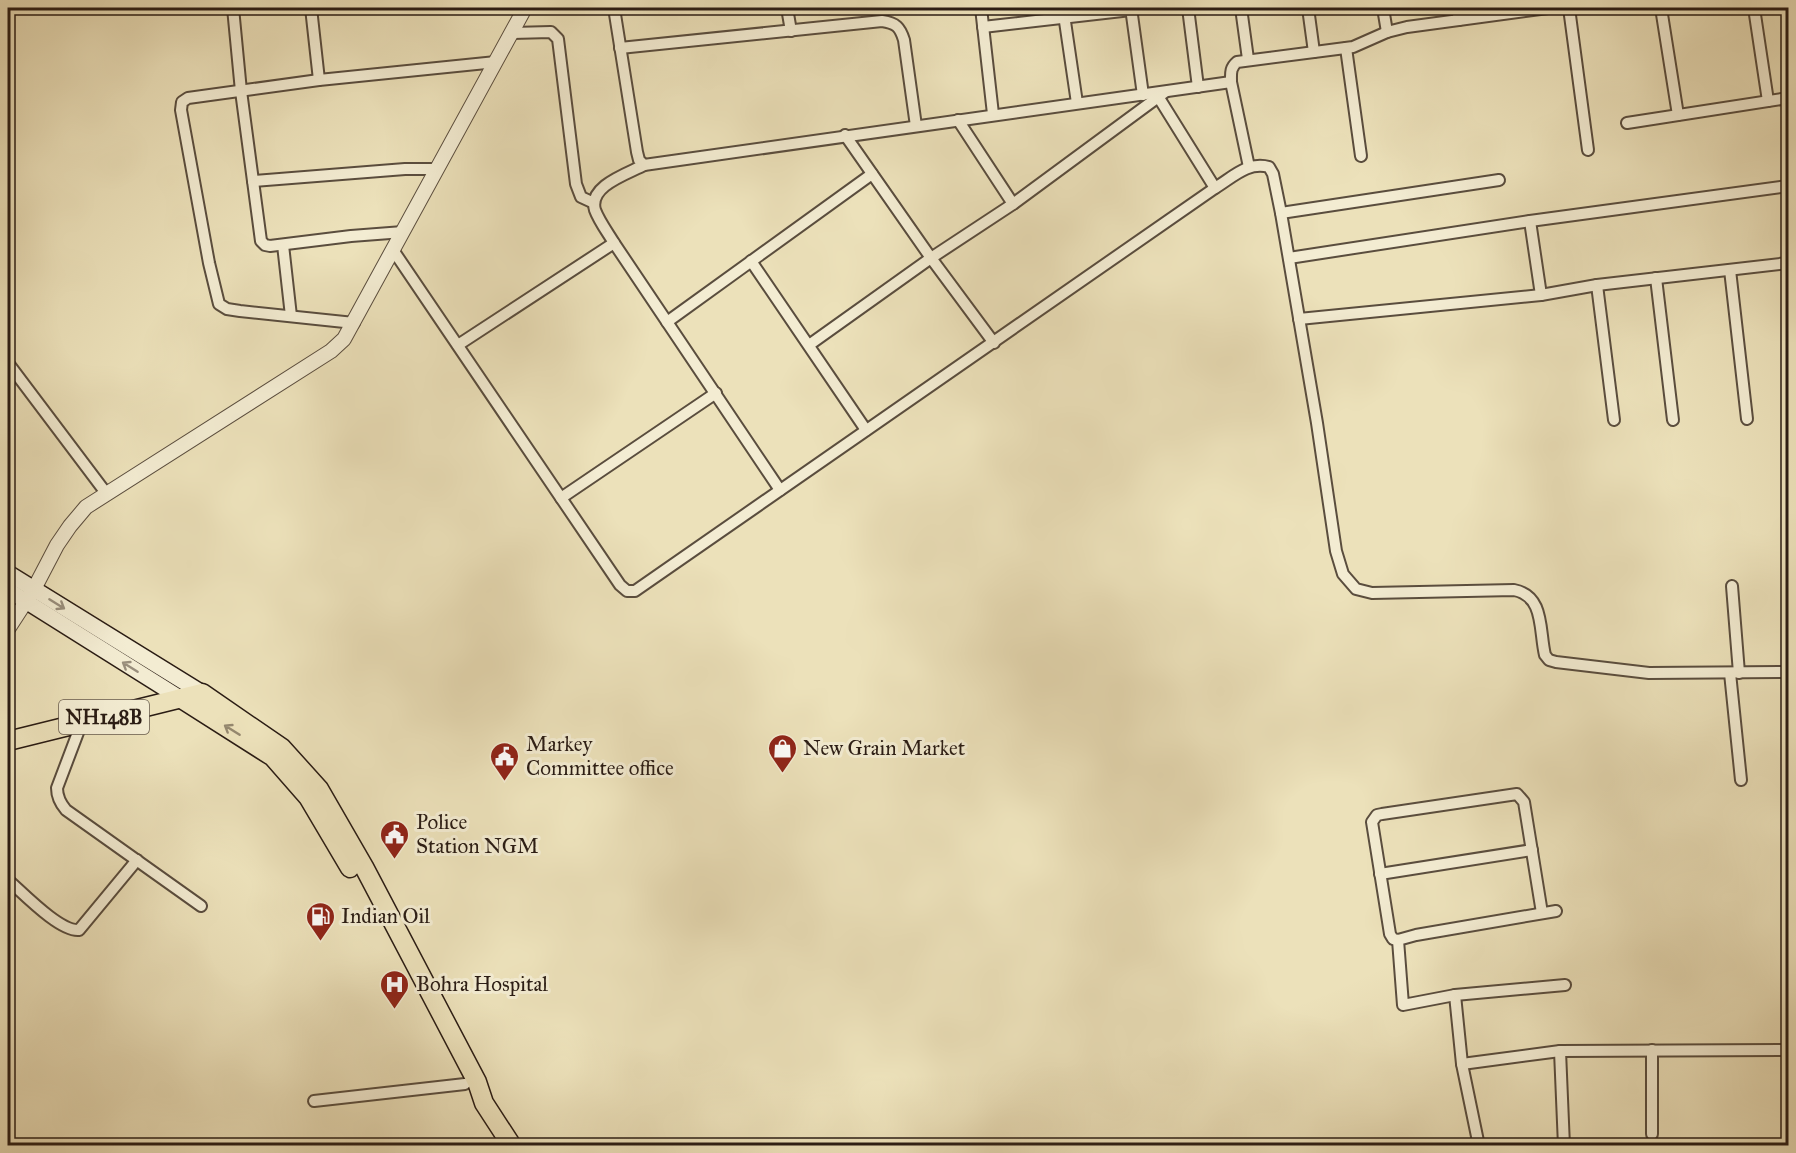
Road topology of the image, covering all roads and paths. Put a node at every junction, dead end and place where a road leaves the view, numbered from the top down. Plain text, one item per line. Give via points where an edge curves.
1 (232, 8) edge
2 (311, 8) edge
3 (525, 8) edge
4 (614, 8) edge
5 (787, 8) edge
6 (981, 8) edge
7 (1188, 8) edge
8 (1241, 8) edge
9 (1308, 8) edge
10 (1383, 8) edge
11 (1457, 8) edge
12 (1548, 8) edge
13 (1569, 8) edge
14 (1661, 8) edge
15 (1754, 8) edge
16 (1131, 9) edge
17 (1532, 9) edge
18 (1064, 12) edge
19 (1459, 20) junction
20 (983, 27) junction
21 (790, 31) junction
22 (1387, 32) junction
23 (512, 33) junction
24 (620, 48) junction
25 (1346, 48) junction
26 (1314, 52) junction
27 (1248, 59) junction
28 (496, 62) junction
29 (319, 80) junction
30 (1231, 82) junction
31 (1198, 87) junction
32 (241, 91) junction
33 (1143, 95) junction
34 (1162, 95) junction
35 (1788, 98) edge
36 (1768, 101) junction
37 (1077, 103) junction
38 (993, 114) junction
39 (1678, 115) junction
40 (957, 120) junction
41 (1627, 123) dead end
42 (916, 126) junction
43 (845, 135) junction
44 (1588, 150) dead end
45 (1361, 156) dead end
46 (644, 165) junction
47 (1249, 166) junction
48 (437, 169) junction
49 (872, 174) junction
50 (1498, 180) dead end
51 (253, 181) junction
52 (1788, 186) edge
53 (1215, 188) junction
54 (594, 203) junction
55 (1013, 204) junction
56 (1281, 213) junction
57 (1530, 221) junction
58 (403, 232) junction
59 (614, 243) junction
60 (283, 245) junction
61 (393, 250) junction
62 (931, 258) junction
63 (1289, 258) junction
64 (751, 261) junction
65 (1788, 262) edge
66 (1730, 270) junction
67 (1656, 278) junction
68 (1597, 285) junction
69 (1541, 295) junction
70 (291, 316) junction
71 (1299, 319) junction
72 (667, 322) junction
73 (354, 323) junction
74 (994, 343) junction
75 (458, 345) junction
76 (809, 345) junction
77 (8, 363) edge
78 (716, 393) junction
79 (1747, 419) dead end
80 (1614, 420) dead end
81 (1673, 420) dead end
82 (866, 429) junction
83 (780, 490) junction
84 (106, 493) junction
85 (561, 498) junction
86 (8, 573) edge
87 (1732, 586) dead end
88 (8, 590) edge
89 (30, 596) junction
90 (8, 629) edge
91 (1788, 672) edge
92 (1734, 673) junction
93 (202, 693) junction
94 (180, 698) junction
95 (82, 722) junction
96 (8, 741) edge
97 (278, 753) junction
98 (1741, 780) dead end
99 (1532, 850) junction
100 (137, 860) junction
101 (1380, 874) junction
102 (8, 880) edge
103 (201, 906) dead end
104 (1557, 911) dead end
105 (1542, 913) junction
106 (1398, 940) junction
107 (1565, 985) dead end
108 (1455, 995) junction
109 (1652, 1050) junction
110 (1788, 1050) edge
111 (1560, 1051) junction
112 (1461, 1064) junction
113 (465, 1084) junction
114 (314, 1101) dead end
115 (484, 1103) junction
116 (1652, 1134) dead end
117 (512, 1146) edge
118 (1479, 1146) edge
119 (1564, 1146) edge

1 - 32 street
2 - 29 street
3 - 23 street
4 - 24 street
5 - 21 street
6 - 20 street
7 - 31 street
8 - 27 street
9 - 26 street
10 - 22 street
11 - 19 street
12 - 17 street
13 - 44 street
14 - 39 street
15 - 36 street
16 - 18 street
16 - 33 street
17 - 19 street
18 - 20 street
18 - 37 street
19 - 22 street
20 - 38 street
21 - 24 street
21 - 42 street via 882,21 901,28
22 - 25 street
23 - 28 street
23 - 54 street via 551,32 558,39 576,184 581,197
24 - 46 street via 637,152
25 - 26 street
25 - 45 street
26 - 27 street
27 - 30 street via 1233,66
28 - 29 street
28 - 48 street
29 - 32 street
30 - 31 street
30 - 47 street
31 - 34 street
32 - 51 street
32 - 70 street via 182,102 209,263 219,304 227,309
33 - 34 street
33 - 37 street
34 - 53 street
34 - 55 street
35 - 36 street
36 - 39 street
37 - 38 street
38 - 40 street
39 - 41 street
40 - 42 street
40 - 55 street
42 - 43 street
43 - 46 street
43 - 49 street
46 - 54 street via 608,184 595,196
47 - 53 street
47 - 56 street via 1269,167
48 - 51 street
48 - 58 street
49 - 62 street
49 - 64 street
50 - 56 street
51 - 60 street via 261,241 270,246
52 - 57 street
53 - 74 street
54 - 59 street
55 - 62 street
56 - 63 street
57 - 63 street
57 - 69 street
58 - 60 street
58 - 61 street
59 - 72 street
59 - 75 street
60 - 70 street
61 - 73 street
61 - 75 street
62 - 74 street
62 - 76 street
63 - 71 street
64 - 72 street
64 - 76 street
65 - 66 street
66 - 67 street
66 - 79 street
67 - 68 street
67 - 81 street
68 - 69 street
68 - 80 street
69 - 71 street
70 - 73 street
71 - 92 street via 1336,551 1343,574 1356,589 1372,593 1524,592 1536,606 1543,649 1549,660 1627,672
72 - 78 street
73 - 84 street via 331,351
74 - 82 street
75 - 85 street
76 - 82 street
77 - 84 street
78 - 83 street
78 - 85 street
82 - 83 street
83 - 85 street via 635,591 620,585
84 - 89 street via 86,507 70,526
86 - 89 main road
87 - 92 street
88 - 89 main road
89 - 90 street
89 -> 93 main road
94 -> 89 main road
91 - 92 street
92 - 98 street
93 - 94 highway, NH148B
93 - 97 highway, NH148B
94 - 95 highway, NH148B
97 -> 94 highway, NH148B
95 - 96 highway, NH148B
95 - 100 street via 57,788 58,799 66,810
97 - 113 highway, NH148B via 336,844
97 - 115 highway, NH148B via 319,789 477,1082
99 - 101 street
99 - 101 street via 1524,802 1517,794 1405,810 1377,815 1372,822
99 - 105 street
100 - 102 street via 79,930 58,923
100 - 103 street
101 - 106 street via 1390,934
104 - 105 street
105 - 106 street
106 - 108 street via 1403,1005
107 - 108 street
108 - 112 street
109 - 110 street
109 - 111 street
109 - 116 street
111 - 112 street
111 - 119 street
112 - 118 street
113 - 114 street
113 - 115 highway, NH148B
115 - 117 highway, NH148B

